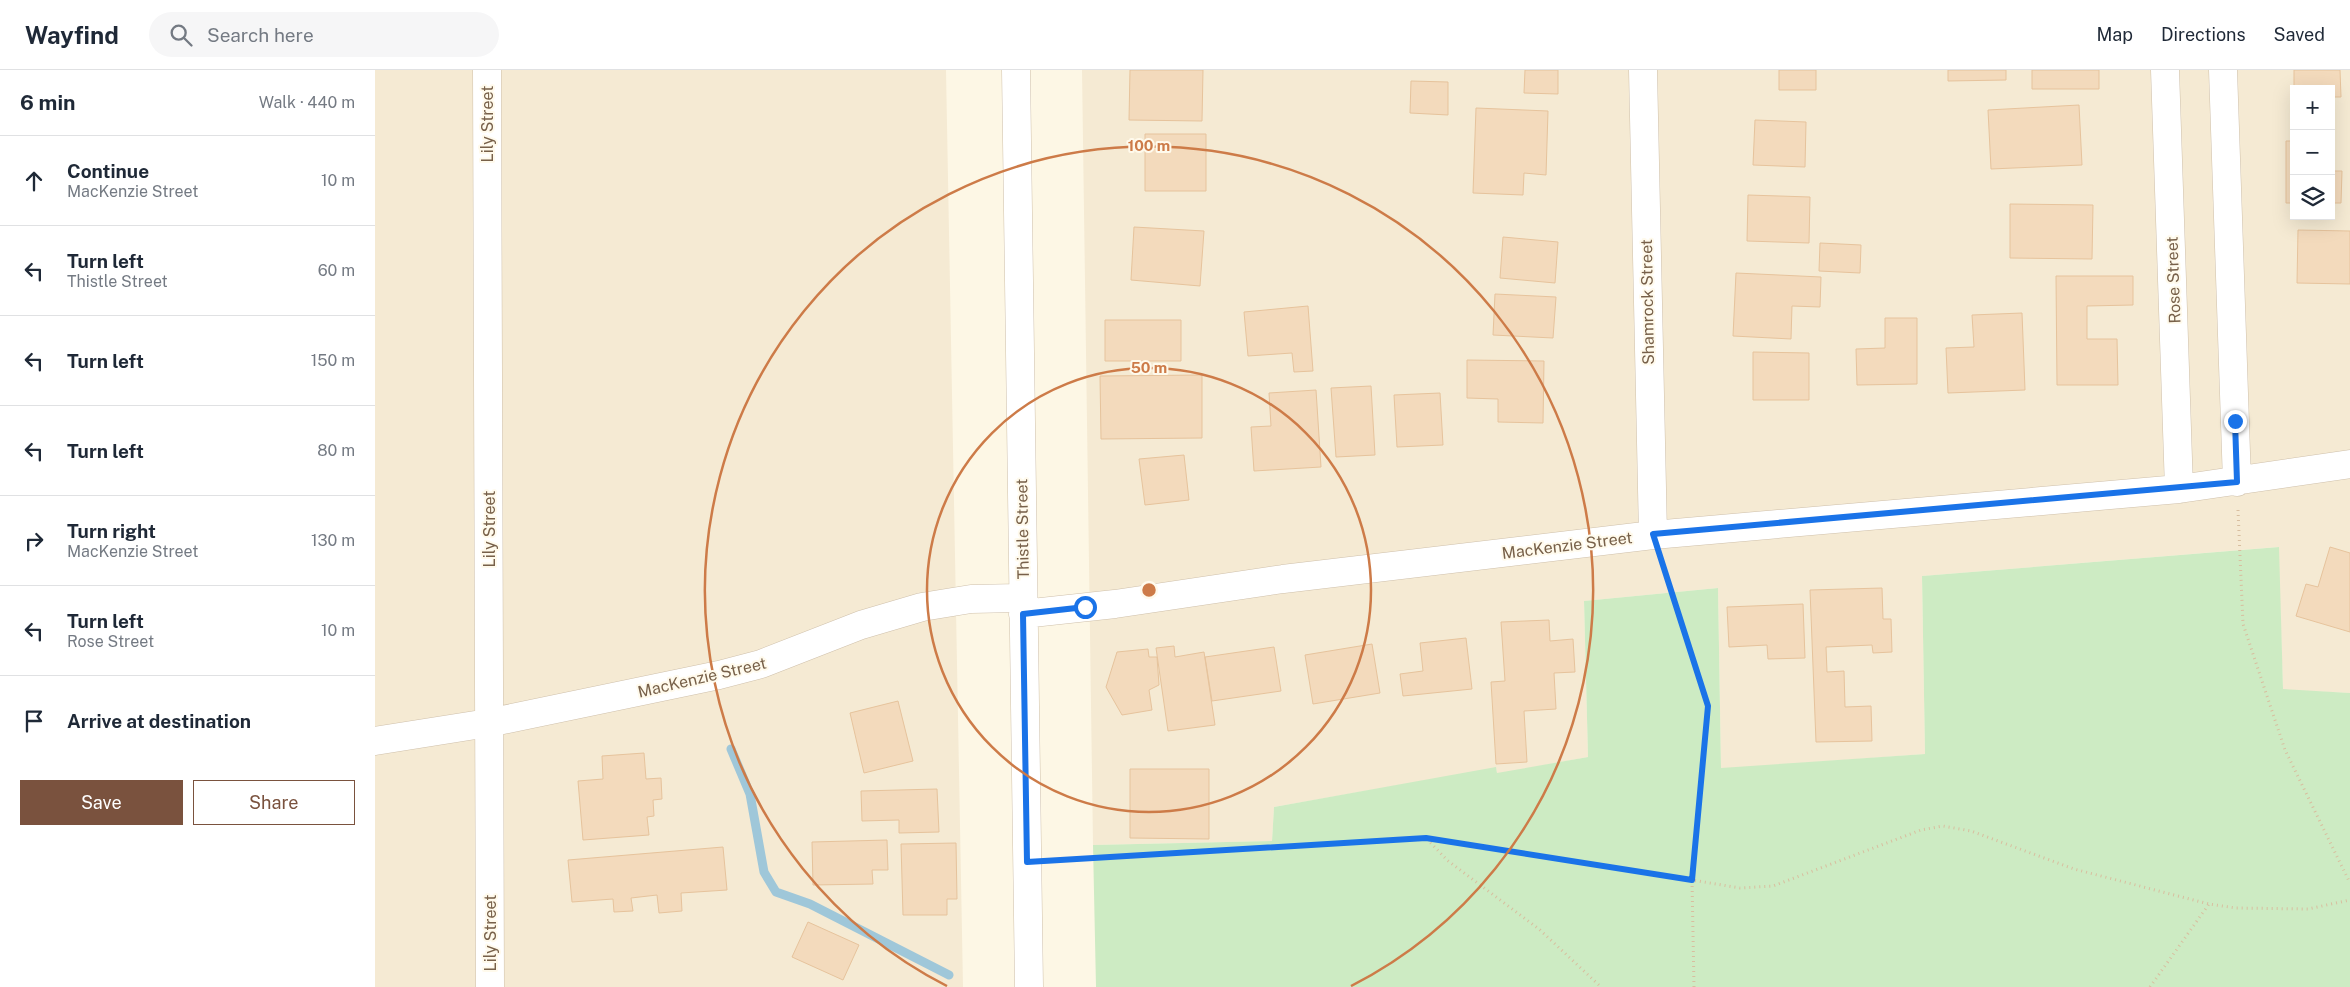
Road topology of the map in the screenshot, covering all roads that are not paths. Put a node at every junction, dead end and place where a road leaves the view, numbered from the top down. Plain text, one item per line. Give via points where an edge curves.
1 (487, 70) edge
2 (1016, 70) edge
3 (1643, 70) edge
4 (2165, 70) edge
5 (2223, 70) edge
6 (2350, 464) edge
7 (2237, 482) junction
8 (2179, 489) junction
9 (1653, 534) junction
10 (1023, 606) junction
11 (488, 723) junction
12 (375, 741) edge
13 (490, 987) edge
14 (1029, 987) edge

1 - 11 street, Lily Street
2 - 10 street, Thistle Street
3 - 9 street, Shamrock Street
4 - 8 street, Rose Street
5 - 7 street
6 - 7 street, MacKenzie Street
7 - 8 street, MacKenzie Street
8 - 9 street, MacKenzie Street
9 - 10 street, MacKenzie Street via 1283,579 1115,604
10 - 11 street, MacKenzie Street via 971,599 922,607 861,625 761,664
10 - 14 street, Thistle Street
11 - 12 street, MacKenzie Street
11 - 13 street, Lily Street

